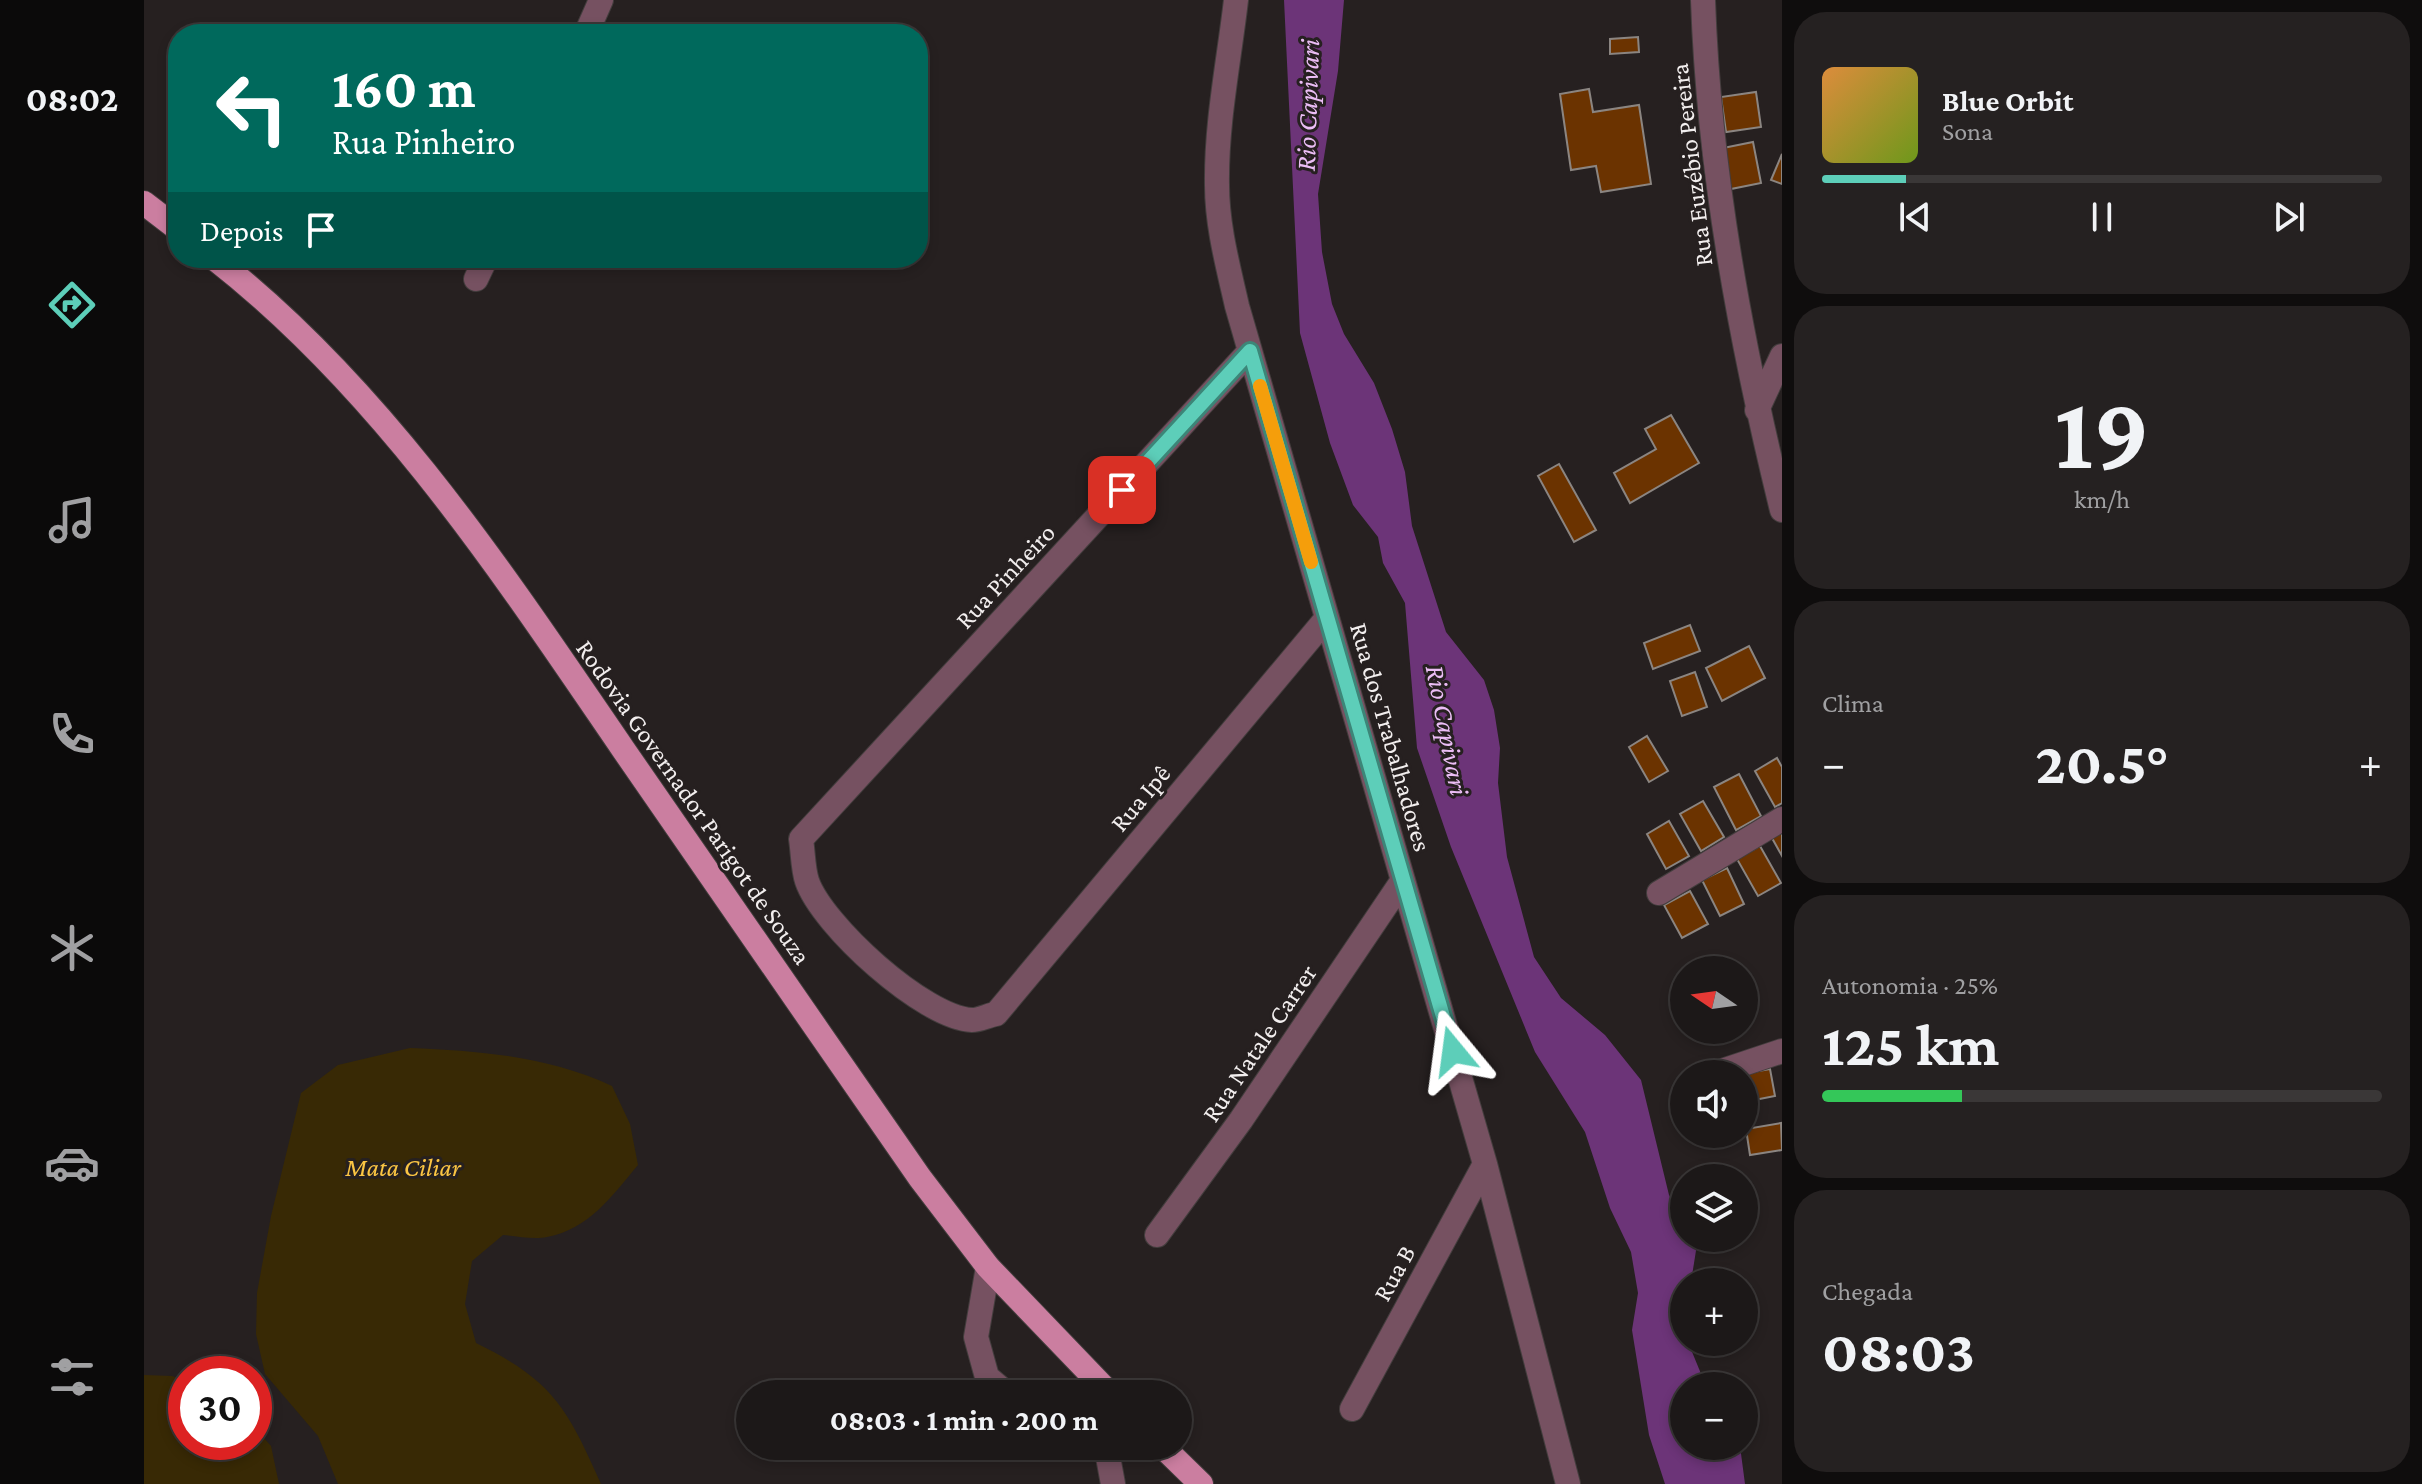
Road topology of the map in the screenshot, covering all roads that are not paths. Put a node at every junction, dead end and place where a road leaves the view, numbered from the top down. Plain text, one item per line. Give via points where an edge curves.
1 (601, 0) edge
2 (1236, 0) edge
3 (1703, 0) edge
4 (590, 24) edge
5 (144, 203) edge
6 (168, 221) edge
7 (227, 268) edge
8 (1250, 351) junction
9 (1782, 356) edge
10 (1757, 410) junction
11 (1782, 510) edge
12 (1327, 618) junction
13 (1782, 819) edge
14 (1403, 880) junction
15 (1659, 893) dead end
16 (996, 1014) joint
17 (1782, 1051) edge
18 (1755, 1060) edge
19 (1485, 1164) junction
20 (1157, 1235) dead end
21 (988, 1267) junction
22 (991, 1380) edge
23 (1097, 1380) edge
24 (1352, 1409) dead end
25 (1109, 1460) edge
26 (1176, 1460) edge
27 (1113, 1484) edge
28 (1201, 1484) edge
29 (1568, 1484) edge

1 - 4 street
2 - 8 street, Rua dos Trabalhadores via 1217,185 1221,234
3 - 10 street, Rua Euzébio Pereira via 1707,98
5 - 6 main road
7 - 21 main road, Rodovia Governador Parigot de Souza via 257,291 396,434 531,614 893,1139
8 - 12 street, Rua dos Trabalhadores
8 - 16 street, Rua Pinheiro via 801,839 807,882 841,936 900,984 944,1011 972,1020
9 - 10 street
10 - 11 street, Rua Euzébio Pereira
12 - 14 street, Rua dos Trabalhadores
12 - 16 street, Rua Ipê
13 - 15 street
14 - 19 street, Rua dos Trabalhadores
14 - 20 street, Rua Natale Carrer
17 - 18 street
19 - 24 street, Rua B
19 - 29 street, Rua dos Trabalhadores
21 - 22 street via 976,1337
21 - 23 main road, Rodovia Governador Parigot de Souza
25 - 27 street
26 - 28 main road

